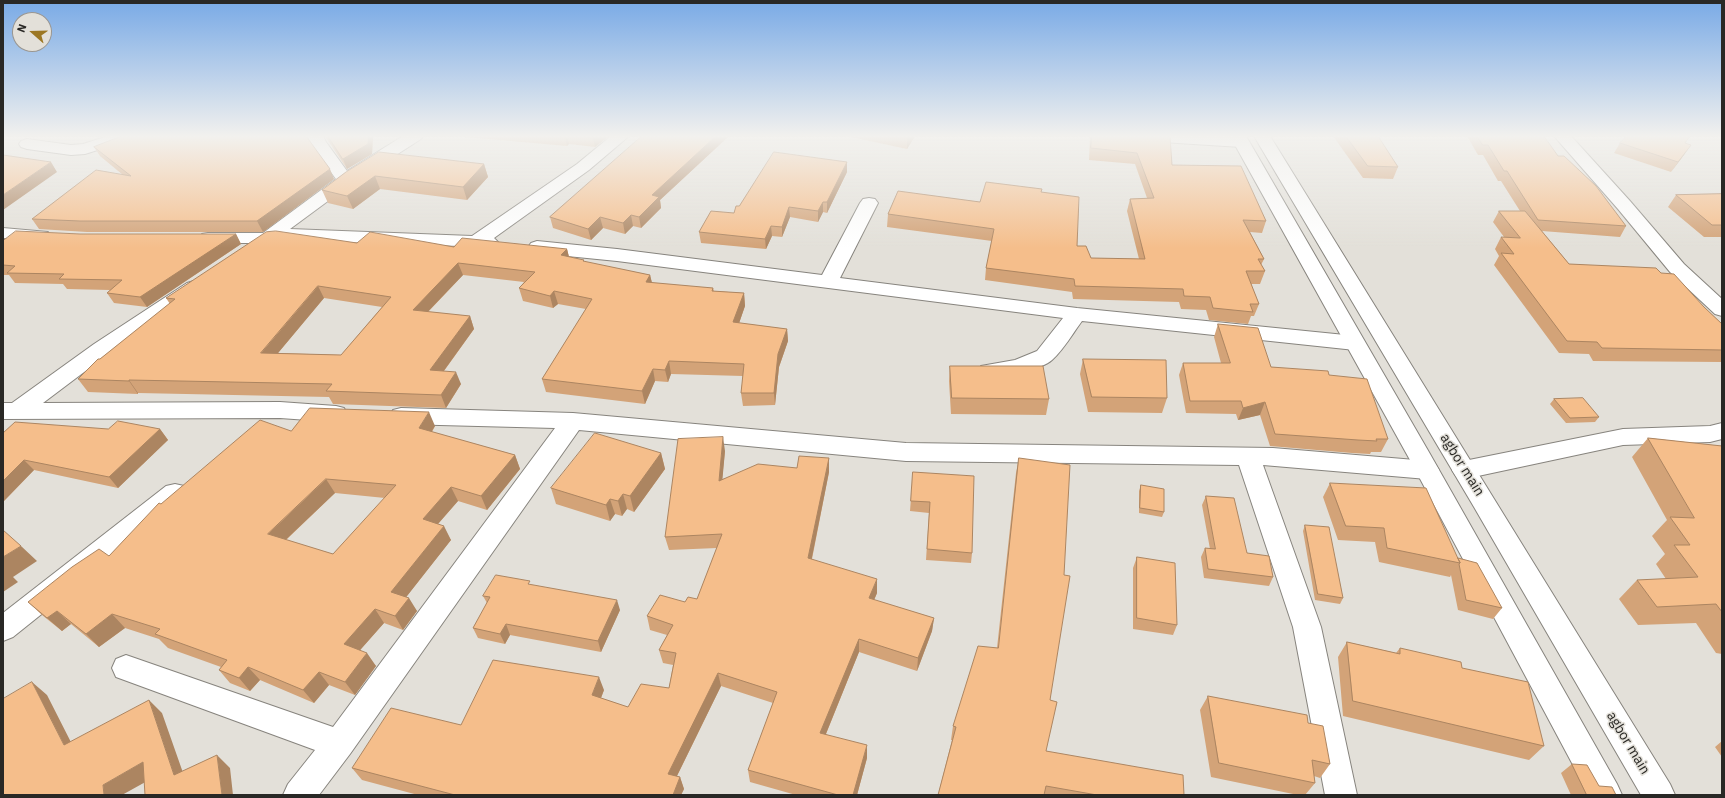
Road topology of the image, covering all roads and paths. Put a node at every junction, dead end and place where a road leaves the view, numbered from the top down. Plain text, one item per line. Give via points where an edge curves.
1 (340, 173) edge
2 (356, 173) edge
3 (573, 173) edge
4 (1265, 173) edge
5 (1273, 173) edge
6 (1595, 173) edge
7 (345, 180) junction
8 (869, 203) dead end
9 (3, 233) edge
10 (57, 237) edge
11 (189, 238) edge
12 (267, 238) junction
13 (477, 241) junction
14 (241, 256) edge
15 (1307, 258) junction
16 (1337, 258) junction
17 (207, 278) edge
18 (828, 282) junction
19 (1722, 310) edge
20 (1077, 314) junction
21 (1355, 343) junction
22 (989, 371) edge
23 (280, 410) junction
24 (10, 411) edge
25 (360, 415) edge
26 (384, 416) edge
27 (573, 421) junction
28 (255, 430) edge
29 (1722, 431) edge
30 (1248, 457) junction
31 (1428, 470) junction
32 (1464, 470) junction
33 (192, 479) edge
34 (3, 629) edge
35 (126, 668) dead end
36 (339, 744) junction
37 (299, 795) edge
38 (1341, 795) edge
39 (1606, 795) edge
40 (1659, 795) edge

1 - 7 street
2 - 7 street
3 - 13 street
4 - 15 street
5 - 16 street, agbor main
6 - 19 street via 1677,268
7 - 12 street
8 - 18 street
9 - 10 street
11 - 12 street
12 - 13 street via 297,234
12 - 14 street
13 - 18 street via 617,255
15 - 16 street
15 - 21 street
16 - 32 street, agbor main
17 - 24 street
18 - 20 street
20 - 21 street
20 - 22 street via 1044,356 1019,366
21 - 31 street
23 - 24 street
23 - 25 street
23 - 28 street
26 - 27 street
27 - 30 street via 906,452
27 - 36 street
29 - 32 street via 1710,434 1623,437
30 - 31 street
30 - 38 street via 1307,627
31 - 39 street
32 - 40 street, agbor main
33 - 34 street
35 - 36 street
36 - 37 street

